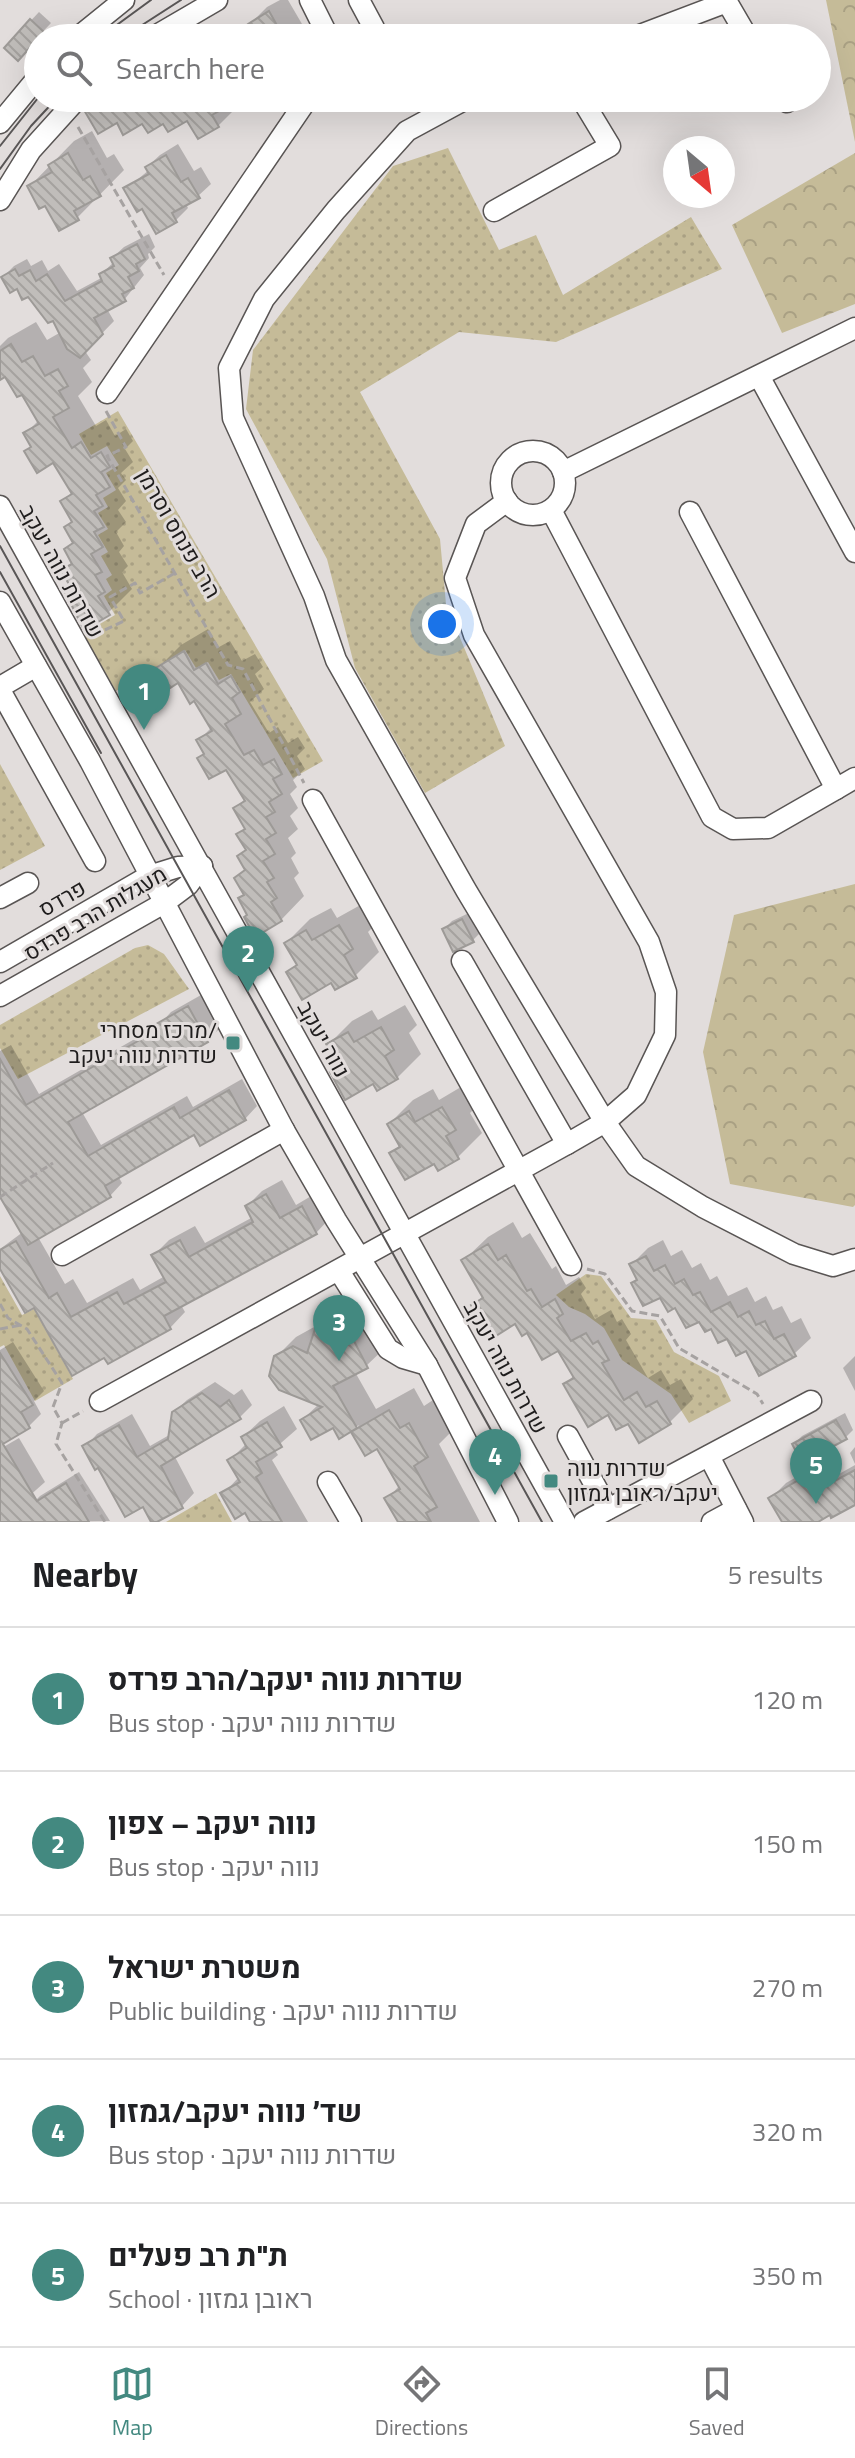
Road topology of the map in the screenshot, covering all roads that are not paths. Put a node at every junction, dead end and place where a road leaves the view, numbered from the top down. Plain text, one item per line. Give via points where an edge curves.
1 (124, 0) edge
2 (217, 0) edge
3 (310, 0) edge
4 (359, 0) edge
5 (729, 1) edge
6 (94, 24) edge
7 (176, 24) edge
8 (322, 24) edge
9 (372, 24) edge
10 (669, 24) edge
11 (741, 24) edge
12 (24, 94) edge
13 (65, 112) edge
14 (298, 112) edge
15 (442, 112) edge
16 (589, 112) edge
17 (0, 123) edge
18 (0, 200) edge
19 (494, 211) dead end
20 (855, 328) edge
21 (759, 376) junction
22 (107, 393) road end
23 (563, 472) junction
24 (507, 501) junction
25 (0, 506) edge
26 (551, 510) junction
27 (690, 512) dead end
28 (855, 552) edge
29 (0, 602) edge
30 (36, 666) junction
31 (0, 688) edge
32 (855, 778) edge
33 (836, 789) junction
34 (313, 800) road end
35 (95, 861) dead end
36 (202, 866) junction
37 (149, 876) junction
38 (28, 883) dead end
39 (0, 898) edge
40 (164, 903) junction
41 (462, 961) dead end
42 (0, 962) edge
43 (0, 996) edge
44 (605, 1122) junction
45 (284, 1130) junction
46 (567, 1144) junction
47 (518, 1170) junction
48 (405, 1234) junction
49 (62, 1255) dead end
50 (361, 1259) junction
51 (855, 1259) edge
52 (571, 1265) road end
53 (339, 1271) junction
54 (427, 1365) junction
55 (100, 1401) road end
56 (811, 1401) dead end
57 (568, 1436) dead end
58 (709, 1456) junction
59 (328, 1482) dead end
60 (608, 1509) junction
61 (740, 1515) edge
62 (351, 1522) edge
63 (508, 1522) edge
64 (565, 1522) edge
65 (584, 1522) edge
66 (712, 1522) edge

1 - 6 street
2 - 7 street
3 - 8 street
4 - 9 street
5 - 10 street
5 - 11 street
12 - 17 street
13 - 18 street via 31,150
14 - 22 street
15 - 44 street via 407,131 264,299 229,368 233,418 314,596 336,660
16 - 19 street via 610,146
20 - 21 street
21 - 23 street
21 - 28 street
23 - 24 street via 544,453 522,454 504,470 501,482
23 - 26 street via 563,496
24 - 26 street via 525,514
24 - 44 street via 476,524 455,578 474,635 649,942 666,992 665,1035 636,1095
25 - 36 street, שדרות נווה יעקב
26 - 33 street via 712,817 733,829 768,828
27 - 33 street
29 - 30 street
30 - 31 street
30 - 37 street
31 - 35 street
32 - 33 street
34 - 47 street
36 - 37 street, מעגלות הרב פרדס
36 - 40 street, מעגלות הרב פרדס
36 - 48 street, נווה יעקב
37 - 40 street
37 - 42 street, פרדס
38 - 39 street
40 - 43 street, מעגלות הרב פרדס
40 - 45 street
41 - 46 street
44 - 46 street
44 - 51 street via 636,1166 703,1207 794,1254 833,1266
45 - 49 street
45 - 50 street
46 - 47 street
47 - 48 street
47 - 52 street
48 - 50 street
48 - 64 street, שדרות נווה יעקב
50 - 53 street
50 - 54 street
53 - 54 street via 388,1349
53 - 55 street
54 - 63 street
56 - 58 street
57 - 60 street
58 - 60 street
58 - 61 street
59 - 62 street
60 - 65 street
61 - 66 street

